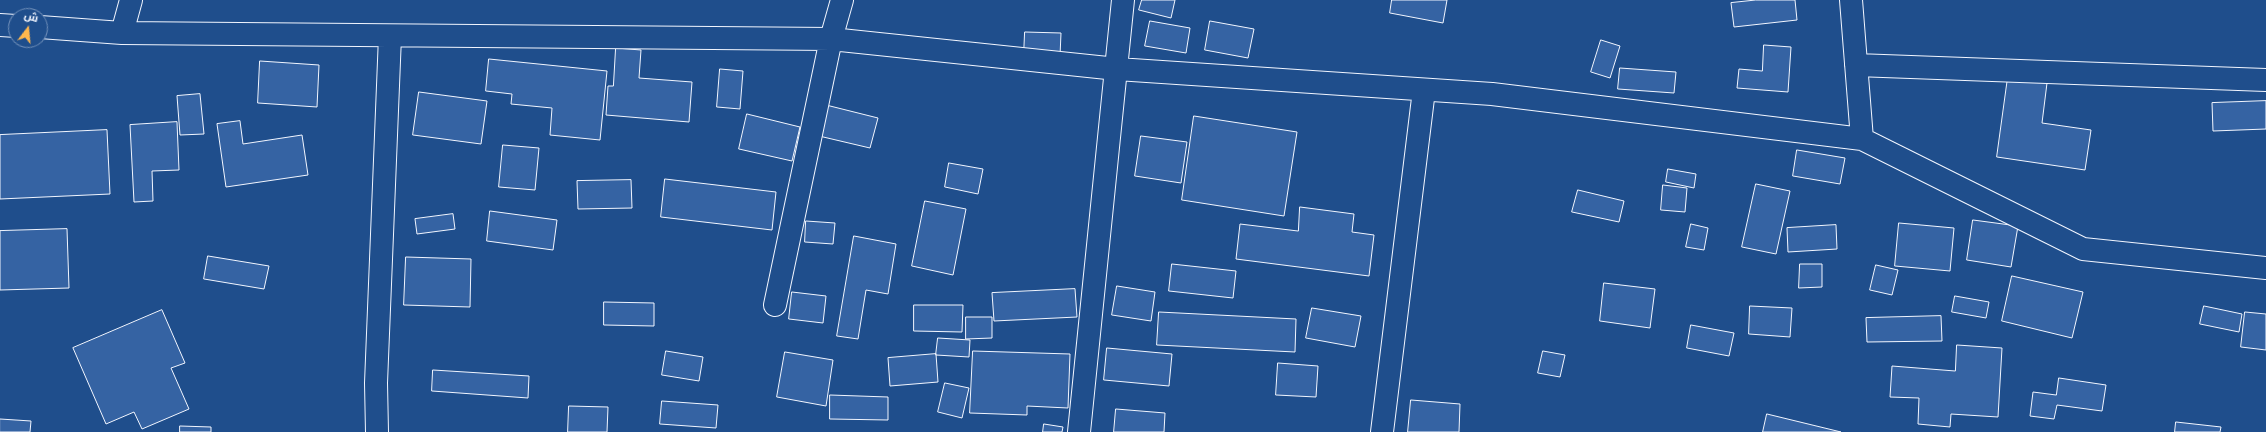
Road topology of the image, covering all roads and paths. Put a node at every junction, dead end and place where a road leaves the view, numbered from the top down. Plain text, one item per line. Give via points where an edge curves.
1 (131, 0) edge
2 (842, 0) edge
3 (1123, 0) edge
4 (1851, 0) edge
5 (48, 27) edge
6 (122, 32) junction
7 (390, 36) junction
8 (831, 39) junction
9 (1856, 65) junction
10 (1117, 69) junction
11 (2266, 80) edge
12 (1424, 90) junction
13 (1862, 138) junction
14 (2266, 268) edge
15 (775, 306) dead end
16 (377, 432) edge
17 (1079, 432) edge
18 (1382, 432) edge

1 - 6 street
2 - 8 street
3 - 10 street
4 - 9 street
5 - 6 street
6 - 7 street
7 - 8 street
7 - 16 street via 376,383
8 - 10 street
8 - 15 street
9 - 11 street
9 - 13 street
10 - 12 street
10 - 17 street
12 - 13 street via 1492,94
12 - 18 street
13 - 14 street via 2083,249

